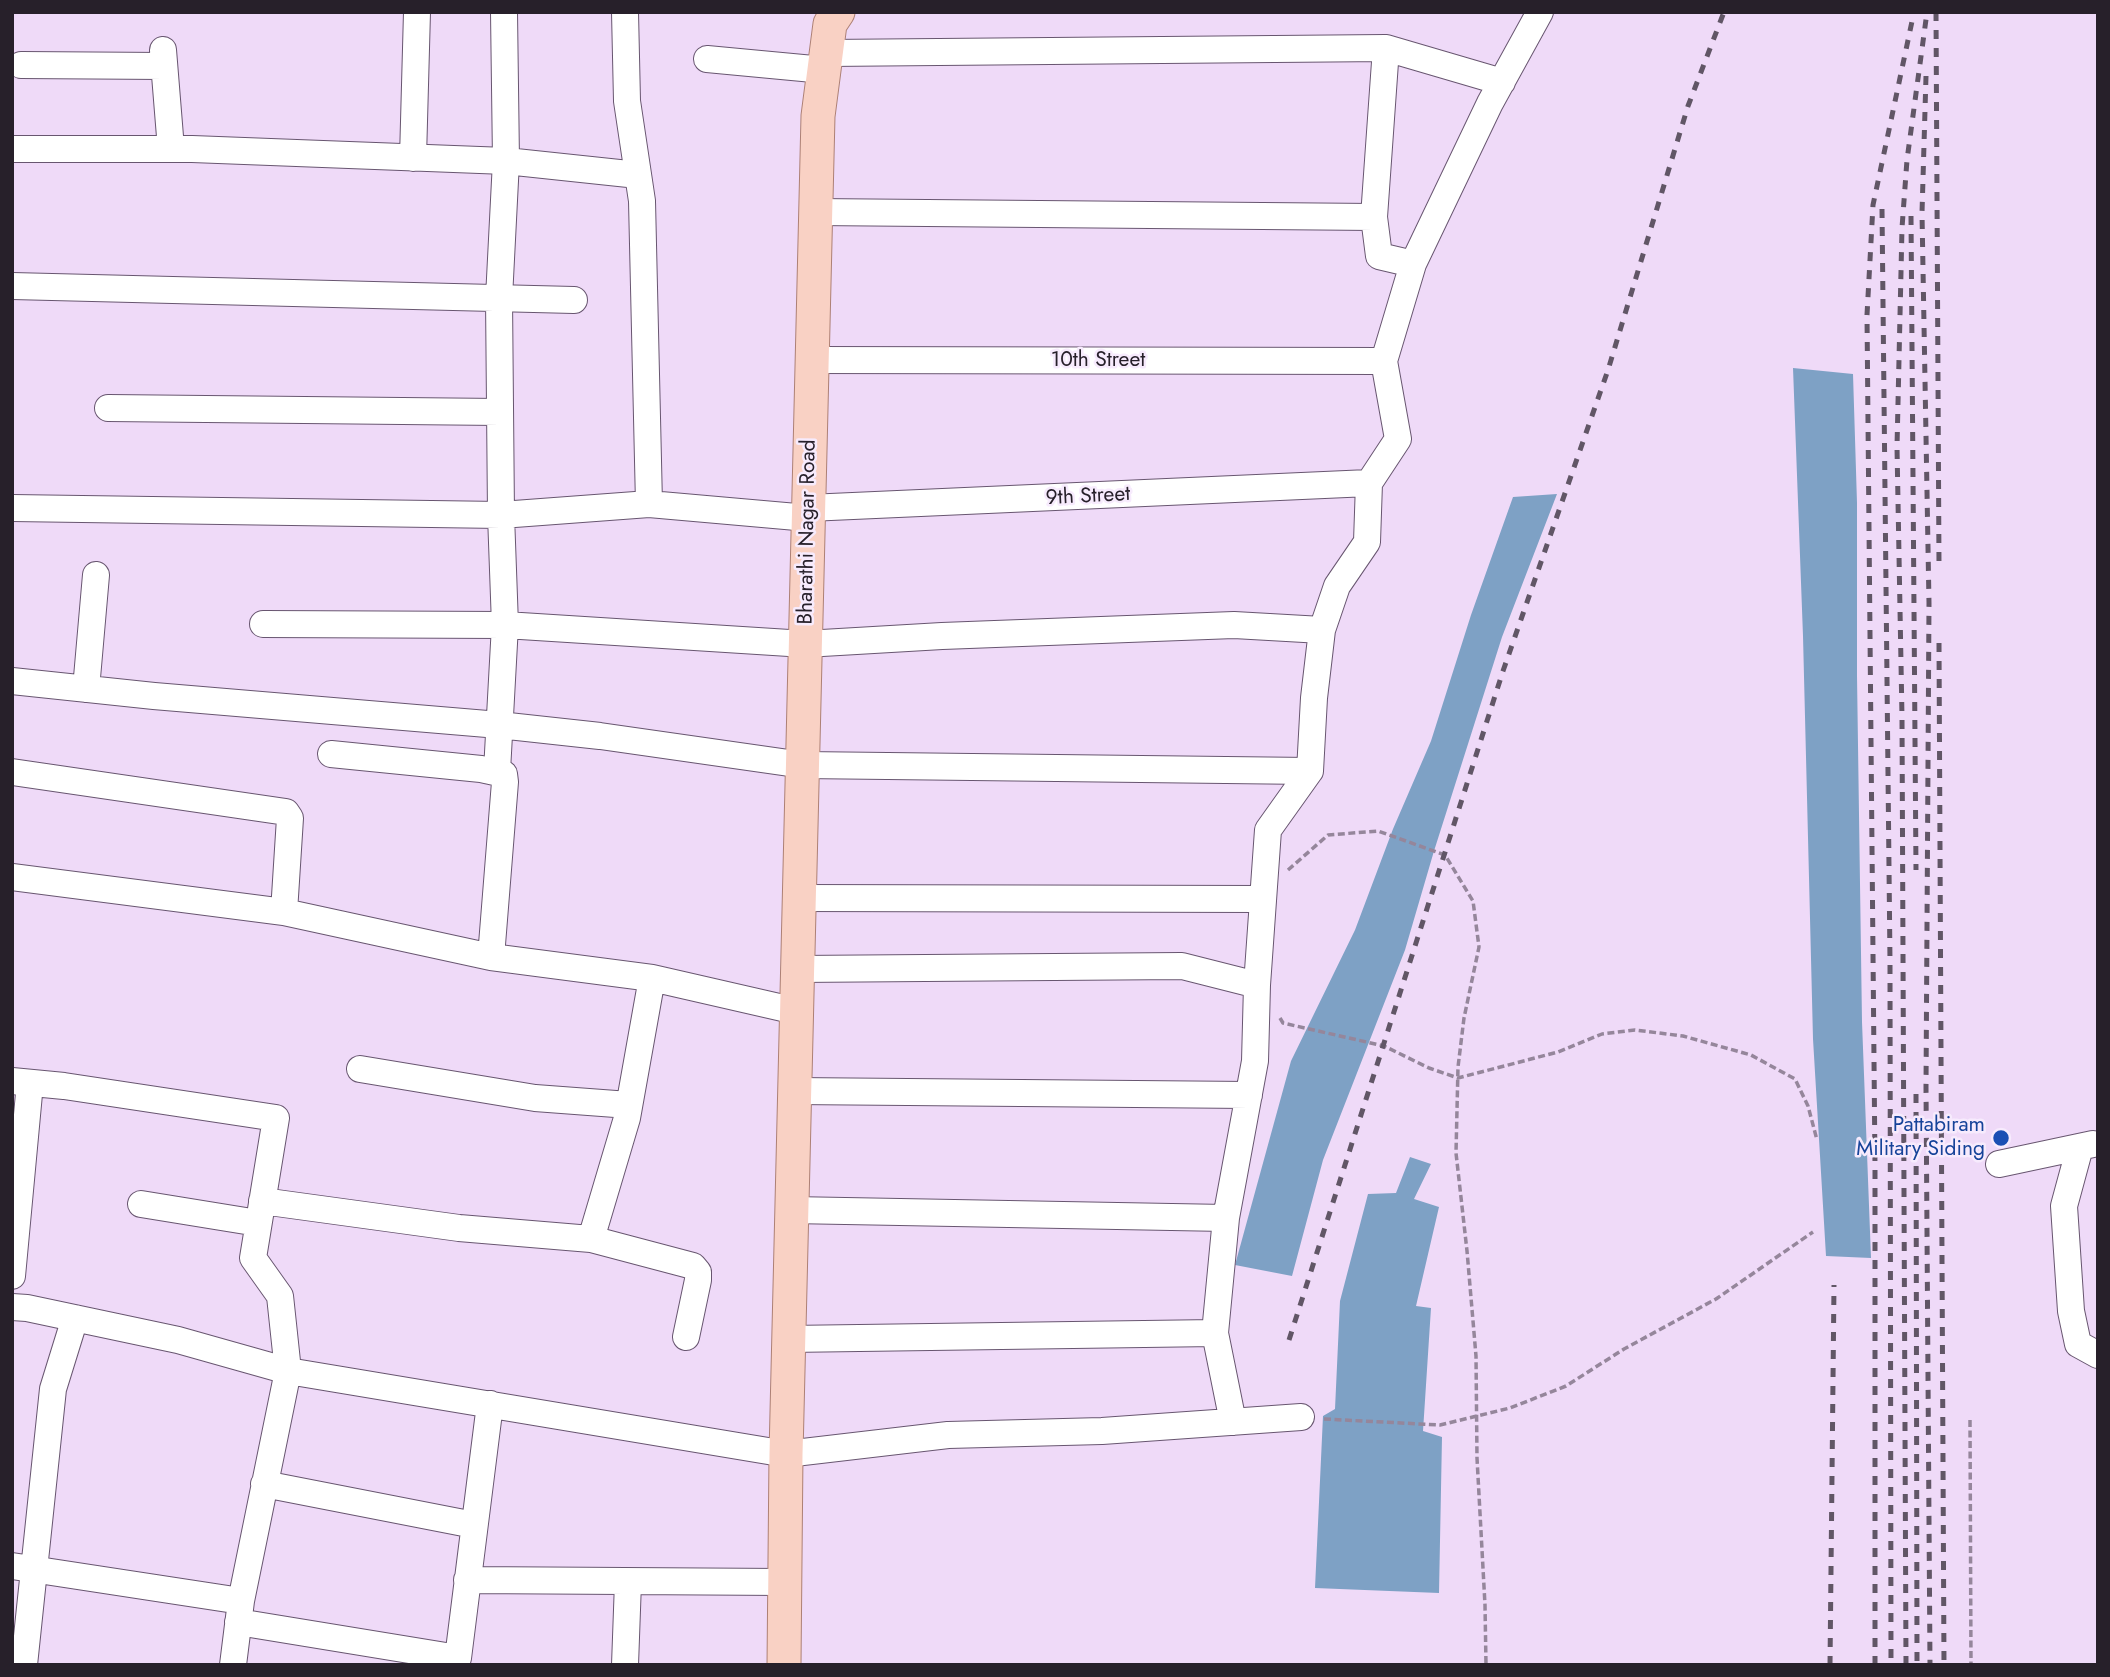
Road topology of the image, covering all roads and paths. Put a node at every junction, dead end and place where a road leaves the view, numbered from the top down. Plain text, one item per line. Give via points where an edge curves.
1 (417, 12) edge
2 (504, 12) edge
3 (625, 12) edge
4 (838, 12) edge
5 (1540, 12) edge
6 (1386, 48) junction
7 (707, 59) dead end
8 (825, 62) junction
9 (21, 65) dead end
10 (1502, 82) junction
11 (12, 149) edge
12 (171, 149) junction
13 (413, 158) junction
14 (506, 161) junction
15 (638, 175) junction
16 (815, 212) junction
17 (1374, 217) junction
18 (1413, 264) junction
19 (12, 286) edge
20 (499, 298) junction
21 (575, 300) dead end
22 (811, 360) junction
23 (1384, 361) junction
24 (108, 408) dead end
25 (500, 412) junction
26 (1369, 483) junction
27 (649, 504) junction
28 (12, 508) edge
29 (808, 513) junction
30 (501, 514) junction
31 (96, 575) dead end
32 (264, 624) dead end
33 (505, 625) junction
34 (1322, 629) junction
35 (805, 644) junction
36 (12, 681) edge
37 (86, 689) junction
38 (499, 725) junction
39 (331, 754) dead end
40 (803, 765) junction
41 (497, 771) junction
42 (1310, 771) junction
43 (12, 772) edge
44 (12, 877) edge
45 (799, 898) junction
46 (1263, 900) junction
47 (284, 912) junction
48 (491, 957) junction
49 (797, 969) junction
50 (652, 978) junction
51 (1257, 985) junction
52 (796, 1011) junction
53 (360, 1069) dead end
54 (1458, 1077) junction
55 (21, 1082) edge
56 (794, 1091) junction
57 (1249, 1095) junction
58 (629, 1105) junction
59 (1817, 1140) dead end
60 (2089, 1145) edge
61 (1999, 1164) dead end
62 (141, 1204) dead end
63 (792, 1210) junction
64 (260, 1212) junction
65 (1226, 1218) junction
66 (1813, 1232) dead end
67 (591, 1239) junction
68 (12, 1276) edge
69 (12, 1307) edge
70 (75, 1318) junction
71 (1215, 1333) junction
72 (686, 1337) dead end
73 (789, 1339) junction
74 (2098, 1355) edge
75 (288, 1371) junction
76 (489, 1404) junction
77 (1477, 1416) junction
78 (1301, 1417) joint
79 (1969, 1420) dead end
80 (1233, 1422) junction
81 (786, 1454) junction
82 (264, 1484) junction
83 (474, 1525) junction
84 (24, 1568) edge
85 (467, 1580) junction
86 (628, 1582) junction
87 (785, 1582) junction
88 (239, 1611) junction
89 (24, 1665) edge
90 (233, 1665) edge
91 (625, 1665) edge
92 (783, 1665) edge
93 (1486, 1665) edge
94 (1971, 1665) edge

1 - 13 street
2 - 14 street
3 - 15 street via 627,101
4 - 8 main road, Bharathi Nagar Road via 830,24
5 - 10 street
6 - 8 street
6 - 10 street
6 - 17 street
7 - 8 street
8 - 16 main road, Bharathi Nagar Road
9 - 12 street via 163,58
10 - 18 street
11 - 12 street
12 - 13 street
13 - 14 street
14 - 15 street
14 - 20 street
15 - 27 street
16 - 17 street
16 - 22 main road, Bharathi Nagar Road
17 - 18 street via 1379,256
18 - 23 street
19 - 20 street
20 - 21 street
20 - 25 street
22 - 23 street, 10th Street
22 - 29 main road, Bharathi Nagar Road
23 - 26 street via 1398,439
24 - 25 street
25 - 30 street
26 - 29 street, 9th Street
26 - 34 street via 1367,542 1337,586
27 - 29 street, 9th Street
27 - 30 street, 9th Street
28 - 30 street, 9th Street
29 - 35 main road, Bharathi Nagar Road
30 - 33 street
31 - 37 street
32 - 33 street
33 - 35 street
33 - 38 street
34 - 35 street via 1234,625
34 - 42 street
35 - 40 main road, Bharathi Nagar Road
36 - 37 street
37 - 38 street
38 - 40 street
38 - 41 street
39 - 41 street
40 - 42 street
40 - 45 main road, Bharathi Nagar Road
41 - 48 street via 504,774 505,782
42 - 46 street via 1268,830
43 - 47 street via 286,812 290,818
44 - 47 street
45 - 46 street
45 - 49 main road, Bharathi Nagar Road
46 - 51 street
46 - 54 path via 1280,877 1328,835 1378,831 1445,855 1473,901 1479,947
47 - 48 street
48 - 50 street
49 - 51 street via 1182,966
49 - 52 main road, Bharathi Nagar Road
50 - 52 street
50 - 58 street
51 - 54 path via 1283,1023 1384,1046
51 - 57 street via 1255,1062
52 - 56 main road, Bharathi Nagar Road
53 - 58 street via 535,1098
54 - 59 path via 1558,1052 1602,1034 1635,1030 1683,1036 1751,1055 1795,1079
54 - 77 path via 1456,1153 1476,1356
55 - 64 street via 276,1118
55 - 68 street
56 - 57 street
56 - 63 main road, Bharathi Nagar Road
57 - 65 street
58 - 67 street
60 - 61 street
60 - 74 street via 2064,1206 2071,1311 2078,1344
62 - 64 street
63 - 65 street
63 - 73 main road, Bharathi Nagar Road
64 - 67 street
64 - 75 street via 253,1258 280,1296
65 - 71 street
66 - 77 path via 1716,1299 1566,1386
67 - 72 street via 693,1266 698,1280
69 - 70 street
70 - 75 street via 178,1340
70 - 84 street via 53,1389
71 - 73 street
71 - 80 street
73 - 81 main road, Bharathi Nagar Road
75 - 76 street
75 - 82 street
76 - 81 street
76 - 83 street
77 - 78 path via 1440,1425
77 - 93 path
78 - 80 street
79 - 94 path
80 - 81 street via 948,1435
81 - 87 main road, Bharathi Nagar Road
82 - 83 street
82 - 88 street
83 - 85 street
84 - 88 street
84 - 89 street
85 - 86 street
85 - 88 street via 458,1658
86 - 87 street
86 - 91 street
87 - 92 main road, Bharathi Nagar Road
88 - 90 street

